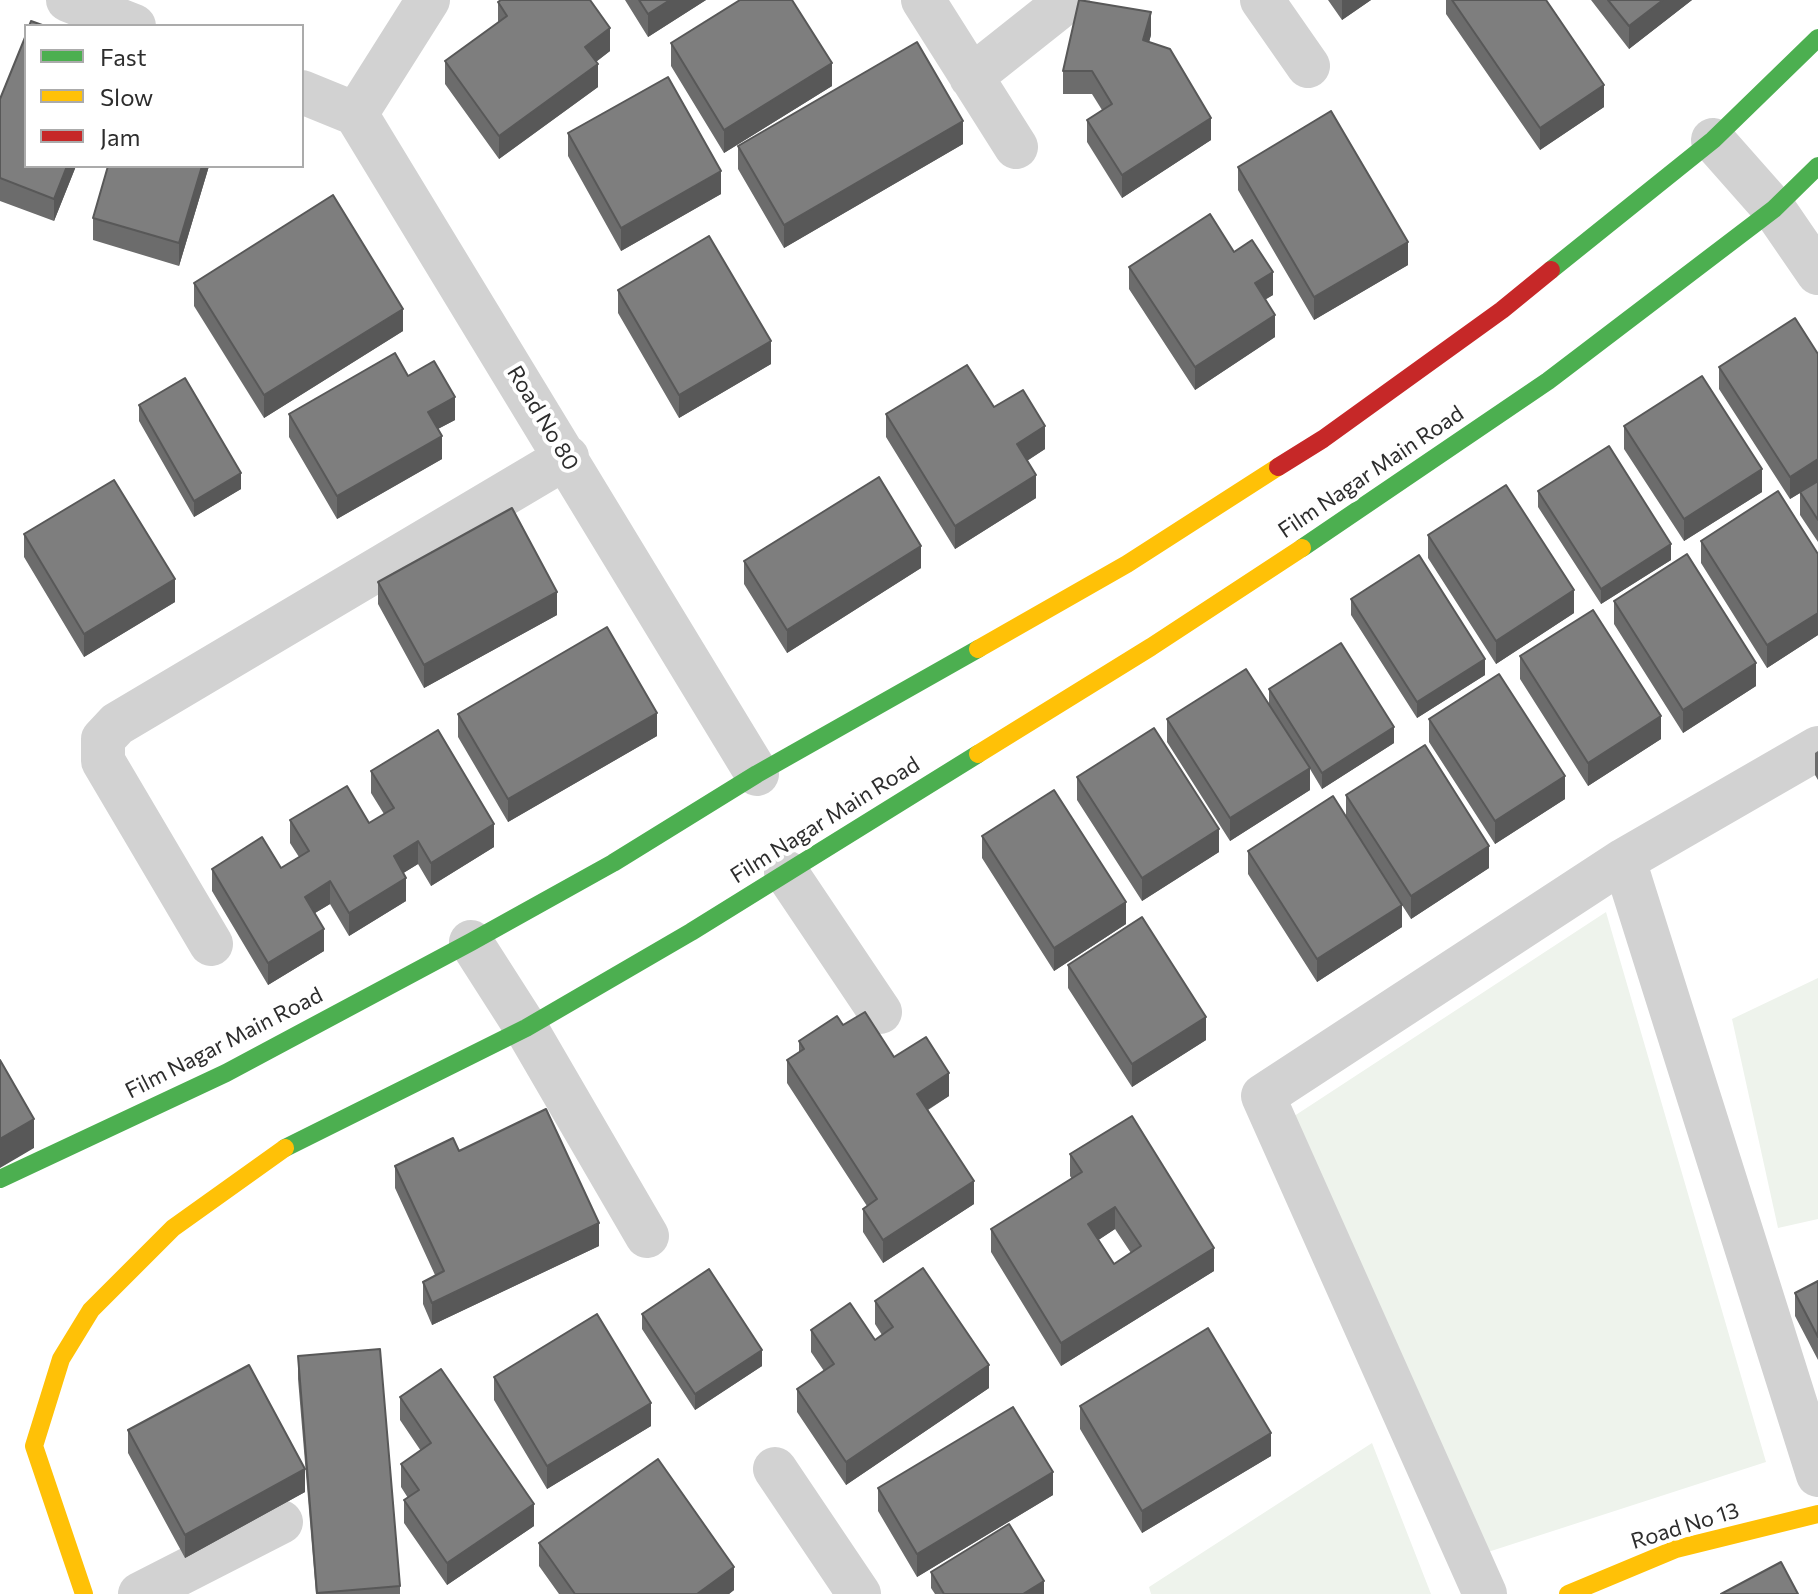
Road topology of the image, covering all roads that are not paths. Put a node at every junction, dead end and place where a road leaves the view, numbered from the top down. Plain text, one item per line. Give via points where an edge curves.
1 (68, 0) edge
2 (428, 0) edge
3 (923, 0) edge
4 (1068, 0) edge
5 (1262, 0) edge
6 (129, 24) edge
7 (1818, 38) edge
8 (1308, 66) dead end
9 (971, 77) junction
10 (304, 93) edge
11 (356, 114) junction
12 (1713, 140) junction
13 (1016, 147) dead end
14 (1818, 166) edge
15 (1774, 209) junction
16 (1818, 273) edge
17 (567, 457) junction
18 (1818, 748) edge
19 (757, 774) junction
20 (1624, 860) junction
21 (786, 872) junction
22 (471, 942) junction
23 (211, 944) dead end
24 (880, 1012) dead end
25 (526, 1028) junction
26 (0, 1179) edge
27 (647, 1236) dead end
28 (775, 1469) dead end
29 (1818, 1475) edge
30 (1818, 1514) edge
31 (281, 1522) dead end
32 (84, 1594) edge
33 (140, 1594) edge
34 (859, 1594) edge
35 (1485, 1594) edge
36 (1568, 1594) edge

1 - 6 street
2 - 11 street
3 - 9 street
4 - 9 street
5 - 8 street
7 - 12 main road, Film Nagar Main Road
9 - 13 street
10 - 11 street
11 - 17 street, Road No 80
12 - 15 street
12 - 19 main road, Film Nagar Main Road via 1502,310 1323,439 1127,564
14 - 15 main road, Film Nagar Main Road
15 - 16 street
15 - 21 main road, Film Nagar Main Road via 1548,381 1377,499 1151,647
17 - 19 street, Road No 80
17 - 23 street via 117,724 103,739 103,761
18 - 20 street
19 - 22 main road, Film Nagar Main Road
20 - 29 street
20 - 35 street via 1263,1096
21 - 24 street
21 - 25 main road, Film Nagar Main Road
22 - 25 street
22 - 26 main road, Film Nagar Main Road via 226,1073
25 - 27 street
25 - 32 main road, Film Nagar Main Road via 295,1141 173,1228 91,1310 61,1359 34,1446
28 - 34 street
30 - 36 main road, Road No 13 via 1676,1549
31 - 33 street

